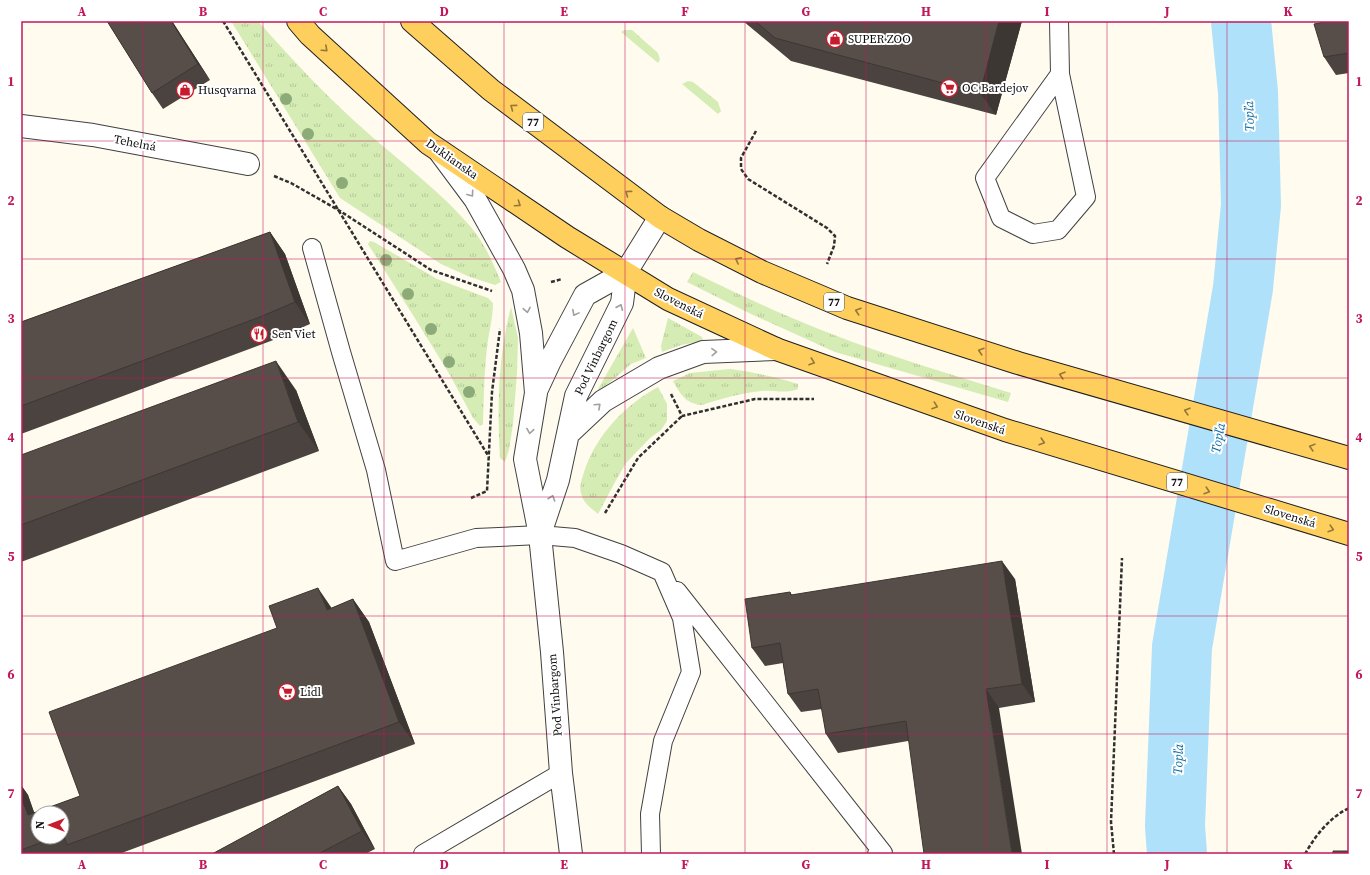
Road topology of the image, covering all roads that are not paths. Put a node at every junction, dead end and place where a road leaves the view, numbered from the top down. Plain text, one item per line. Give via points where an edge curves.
1 (298, 21) edge
2 (412, 21) edge
3 (1059, 21) edge
4 (1060, 74) junction
5 (21, 126) edge
6 (440, 151) junction
7 (248, 164) road end
8 (660, 217) junction
9 (312, 248) dead end
10 (626, 272) junction
11 (776, 350) junction
12 (536, 393) junction
13 (569, 433) junction
14 (1349, 458) edge
15 (1349, 534) edge
16 (540, 535) junction
17 (662, 572) junction
18 (561, 773) junction
19 (423, 854) edge
20 (571, 854) edge
21 (651, 854) edge
22 (877, 854) edge

1 -> 6 main road, Duklianska / 77 via 310,35 428,143
8 -> 2 main road, 77 via 491,90
3 - 4 lane
4 - 4 lane via 1086,197 1058,230 1034,234 1001,218 985,178
5 - 7 street, Tehelná via 93,135
6 -> 10 main road, Duklianska / 77 via 567,237
6 -> 12 street, Pod Vinbargom via 475,199 524,290
8 - 10 street, Pod Vinbargom
14 -> 8 main road, 77 via 1018,363 847,308 762,272
9 - 16 lane via 376,470 395,561 476,538
10 - 11 main road, Slovenská / 77 via 668,299
10 -> 12 street, Pod Vinbargom via 585,295
13 -> 10 street, Pod Vinbargom via 576,396 622,303
13 -> 11 street via 603,401 659,368 704,352
11 -> 15 main road, Slovenská / 77 via 1005,430
12 -> 16 street, Pod Vinbargom via 525,459
16 -> 13 street, Pod Vinbargom via 558,480
16 - 17 lane via 575,538
16 - 18 street, Pod Vinbargom
17 - 21 lane via 682,618 691,672 663,742 650,814
17 - 22 lane via 884,853
18 - 19 lane
18 - 20 street, Pod Vinbargom

